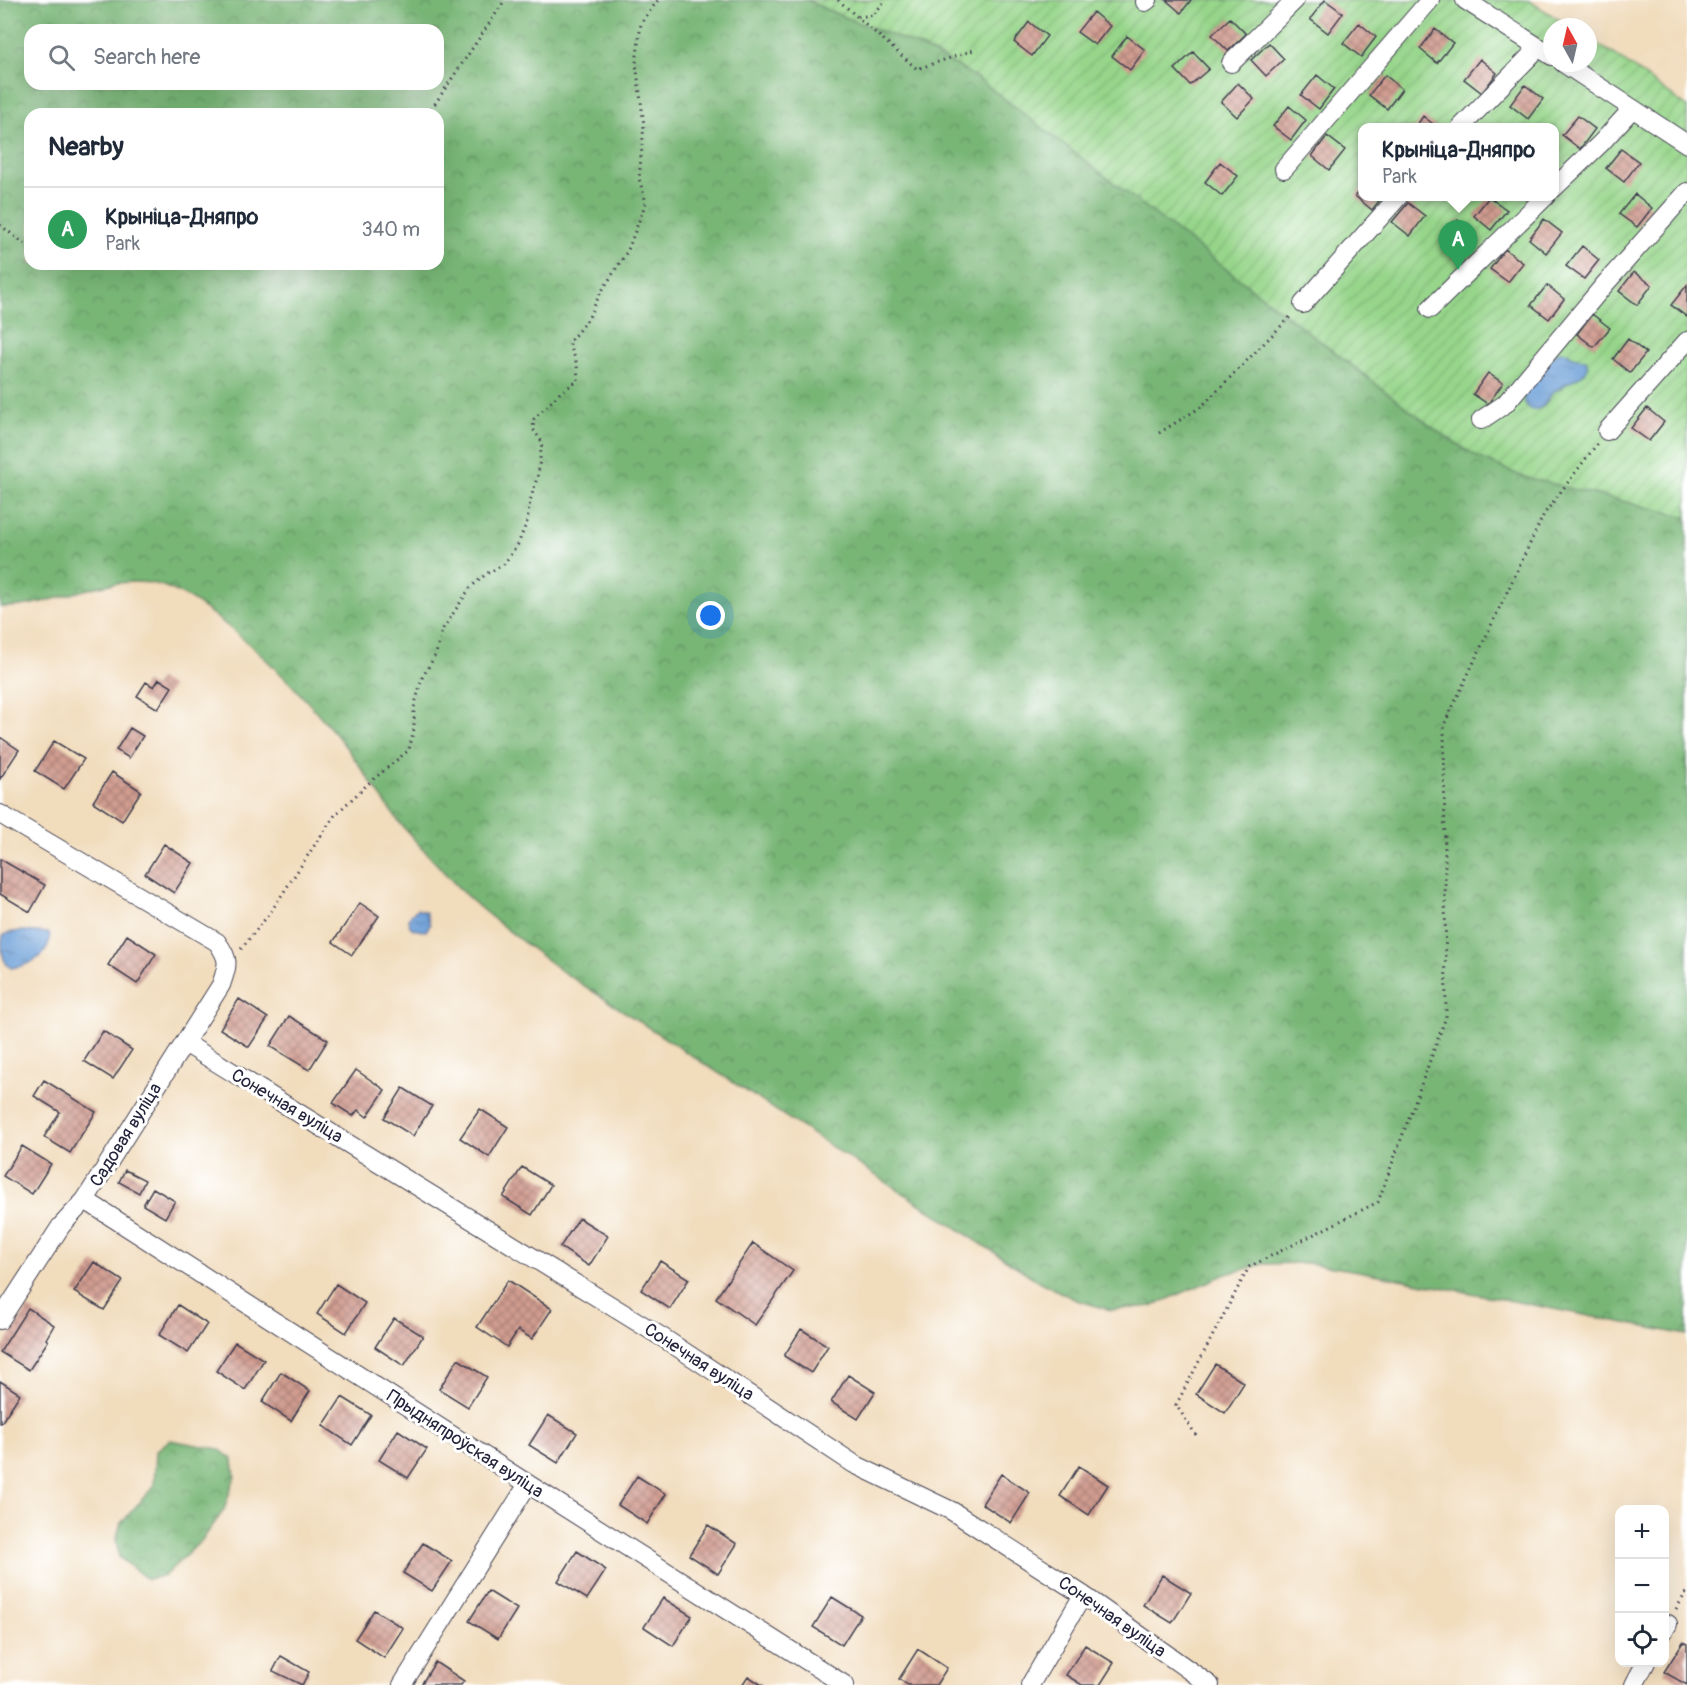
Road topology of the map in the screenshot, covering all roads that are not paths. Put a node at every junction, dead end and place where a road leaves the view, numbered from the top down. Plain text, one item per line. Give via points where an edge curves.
1 (1295, 0) edge
2 (1430, 0) edge
3 (1465, 0) edge
4 (1543, 49) edge
5 (1543, 54) edge
6 (1231, 63) dead end
7 (1576, 72) edge
8 (1632, 109) junction
9 (1466, 123) edge
10 (1687, 144) edge
11 (1284, 169) dead end
12 (1559, 183) edge
13 (1687, 192) edge
14 (1395, 201) edge
15 (1541, 201) edge
16 (1303, 304) road end
17 (1430, 309) dead end
18 (1687, 341) edge
19 (1481, 420) dead end
20 (1607, 431) road end
21 (0, 814) edge
22 (185, 1043) junction
23 (85, 1200) junction
24 (0, 1320) edge
25 (528, 1484) junction
26 (1083, 1595) junction
27 (1643, 1667) edge
28 (402, 1685) edge
29 (845, 1685) edge
30 (1030, 1685) edge
31 (1210, 1685) edge
32 (1634, 1685) edge

1 - 6 street
2 - 11 street
3 - 4 street
5 - 9 street
7 - 8 street
8 - 10 street
8 - 12 street
13 - 19 street via 1505,404
14 - 16 street
15 - 17 street
18 - 20 street
21 - 22 street, Садовая вуліца via 217,942 226,954 221,985
22 - 23 street, Садовая вуліца
22 - 26 street, Сонечная вуліца via 665,1339 854,1464 952,1511
23 - 24 street, Садовая вуліца via 62,1226
23 - 25 street, Прыдняпроўская вуліца
25 - 28 street
25 - 29 street, Прыдняпроўская вуліца
26 - 30 street
26 - 31 street, Сонечная вуліца
27 - 32 street

